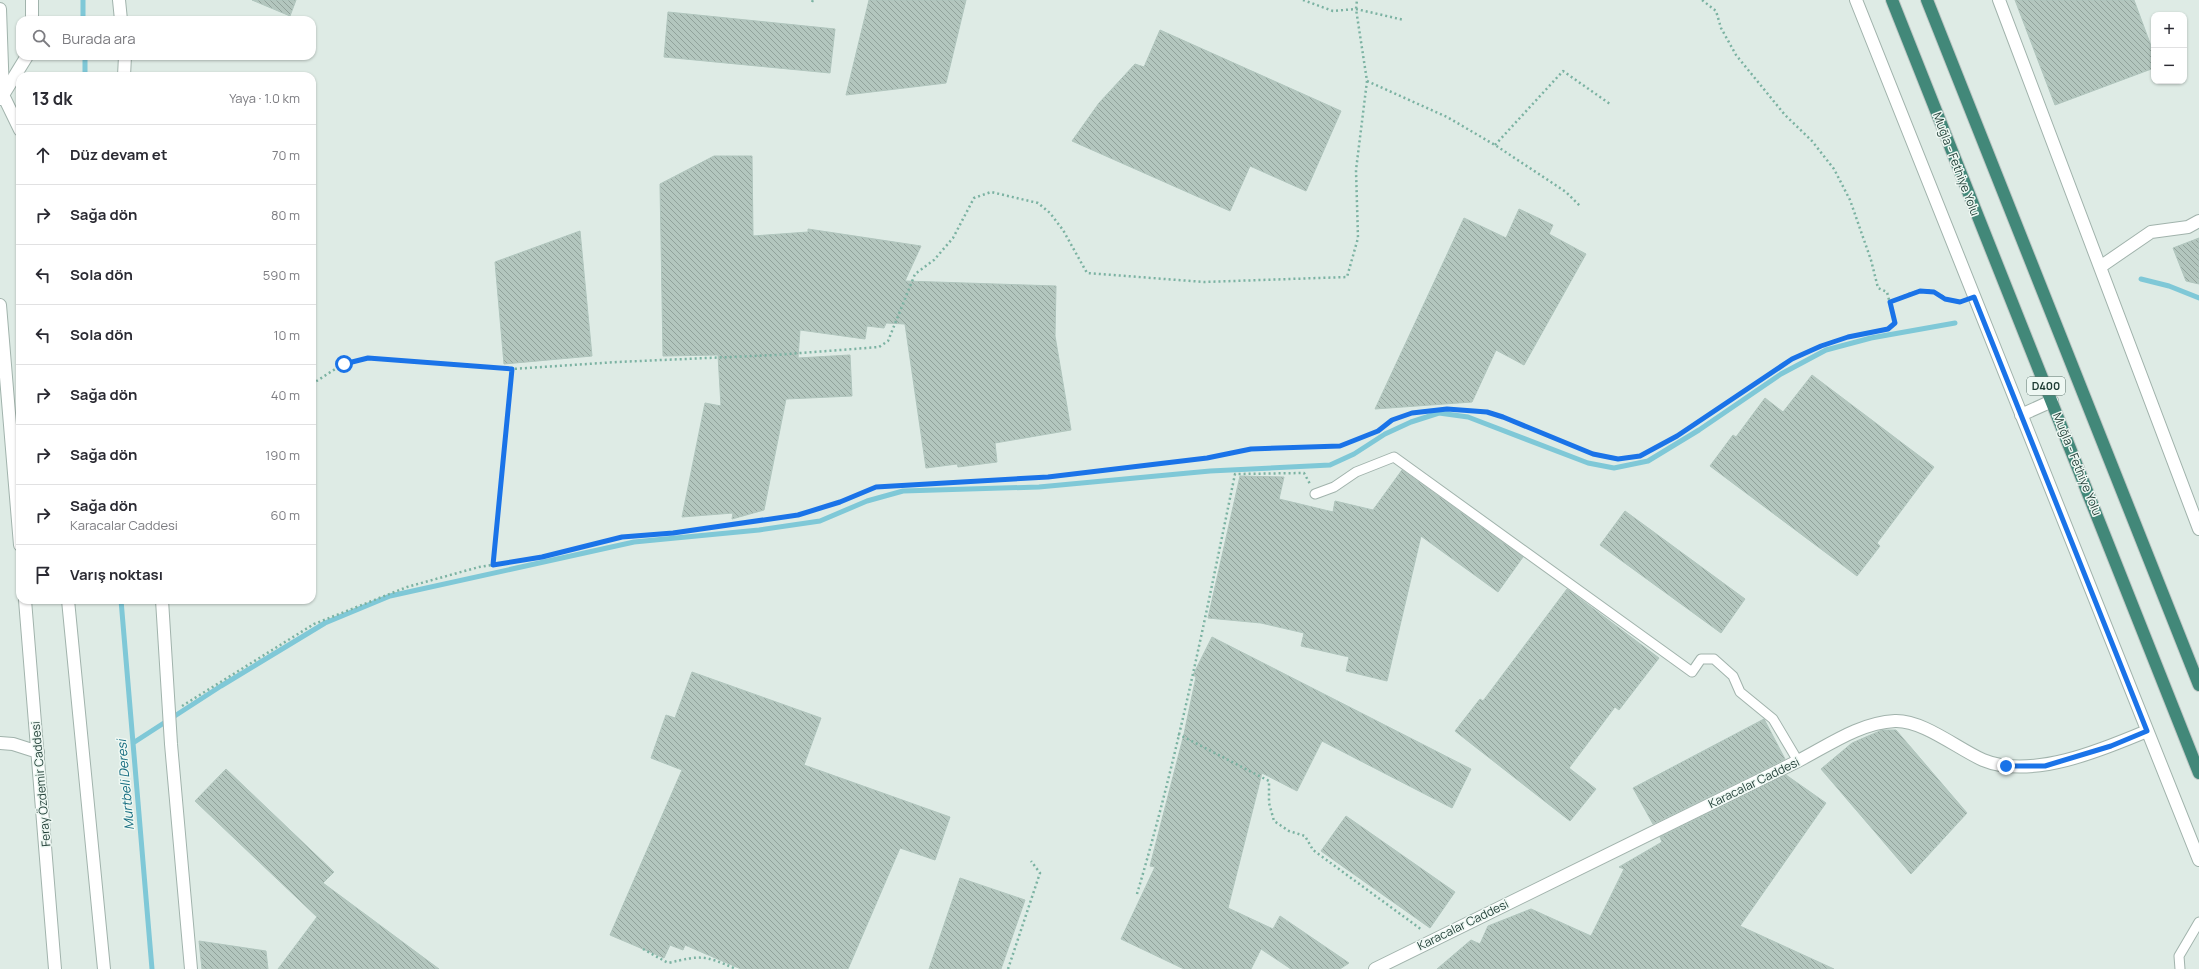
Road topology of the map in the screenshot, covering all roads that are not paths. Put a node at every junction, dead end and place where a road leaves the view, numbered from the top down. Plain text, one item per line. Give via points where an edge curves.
1 (32, 0) edge
2 (119, 0) edge
3 (1856, 0) edge
4 (1892, 0) edge
5 (1927, 0) edge
6 (1999, 0) edge
7 (0, 9) edge
8 (32, 16) edge
9 (121, 16) edge
10 (25, 60) edge
11 (125, 60) edge
12 (17, 72) edge
13 (124, 72) edge
14 (16, 74) edge
15 (2, 98) edge
16 (16, 123) edge
17 (2199, 221) edge
18 (2100, 267) junction
19 (0, 305) edge
20 (2052, 401) junction
21 (2021, 415) junction
22 (1315, 494) road end
23 (16, 497) edge
24 (2199, 529) edge
25 (25, 604) edge
26 (68, 604) edge
27 (162, 604) edge
28 (2199, 685) edge
29 (2147, 731) junction
30 (0, 743) edge
31 (38, 752) junction
32 (1798, 761) junction
33 (2199, 773) edge
34 (2199, 860) edge
35 (2199, 922) edge
36 (55, 969) edge
37 (104, 969) edge
38 (191, 969) edge
39 (1375, 969) edge
40 (2180, 969) edge

1 - 8 street
2 - 9 street
3 - 21 street
4 - 20 highway, Muğla - Fethiye Yolu / D400
5 - 28 highway, D400
6 - 18 street
7 - 15 street
10 - 12 street
11 - 13 street
14 - 15 street
15 - 16 street
17 - 18 street via 2188,227 2151,232
18 - 24 street
19 - 23 street
20 - 21 street
20 - 33 highway, Muğla - Fethiye Yolu / D400
21 - 29 street
22 - 32 lane via 1334,487 1356,472 1394,457 1692,672 1701,659 1714,659 1733,676 1740,692 1773,718
25 - 31 street, Feray Özdemir Caddesi
26 - 37 street
27 - 38 street
29 - 32 street, Karacalar Caddesi via 2111,746 2045,766 2006,766 1984,760 1925,728 1896,721 1863,726
29 - 34 street
30 - 31 street via 13,744
31 - 36 street, Feray Özdemir Caddesi
32 - 39 street, Karacalar Caddesi
35 - 40 lane via 2179,956

